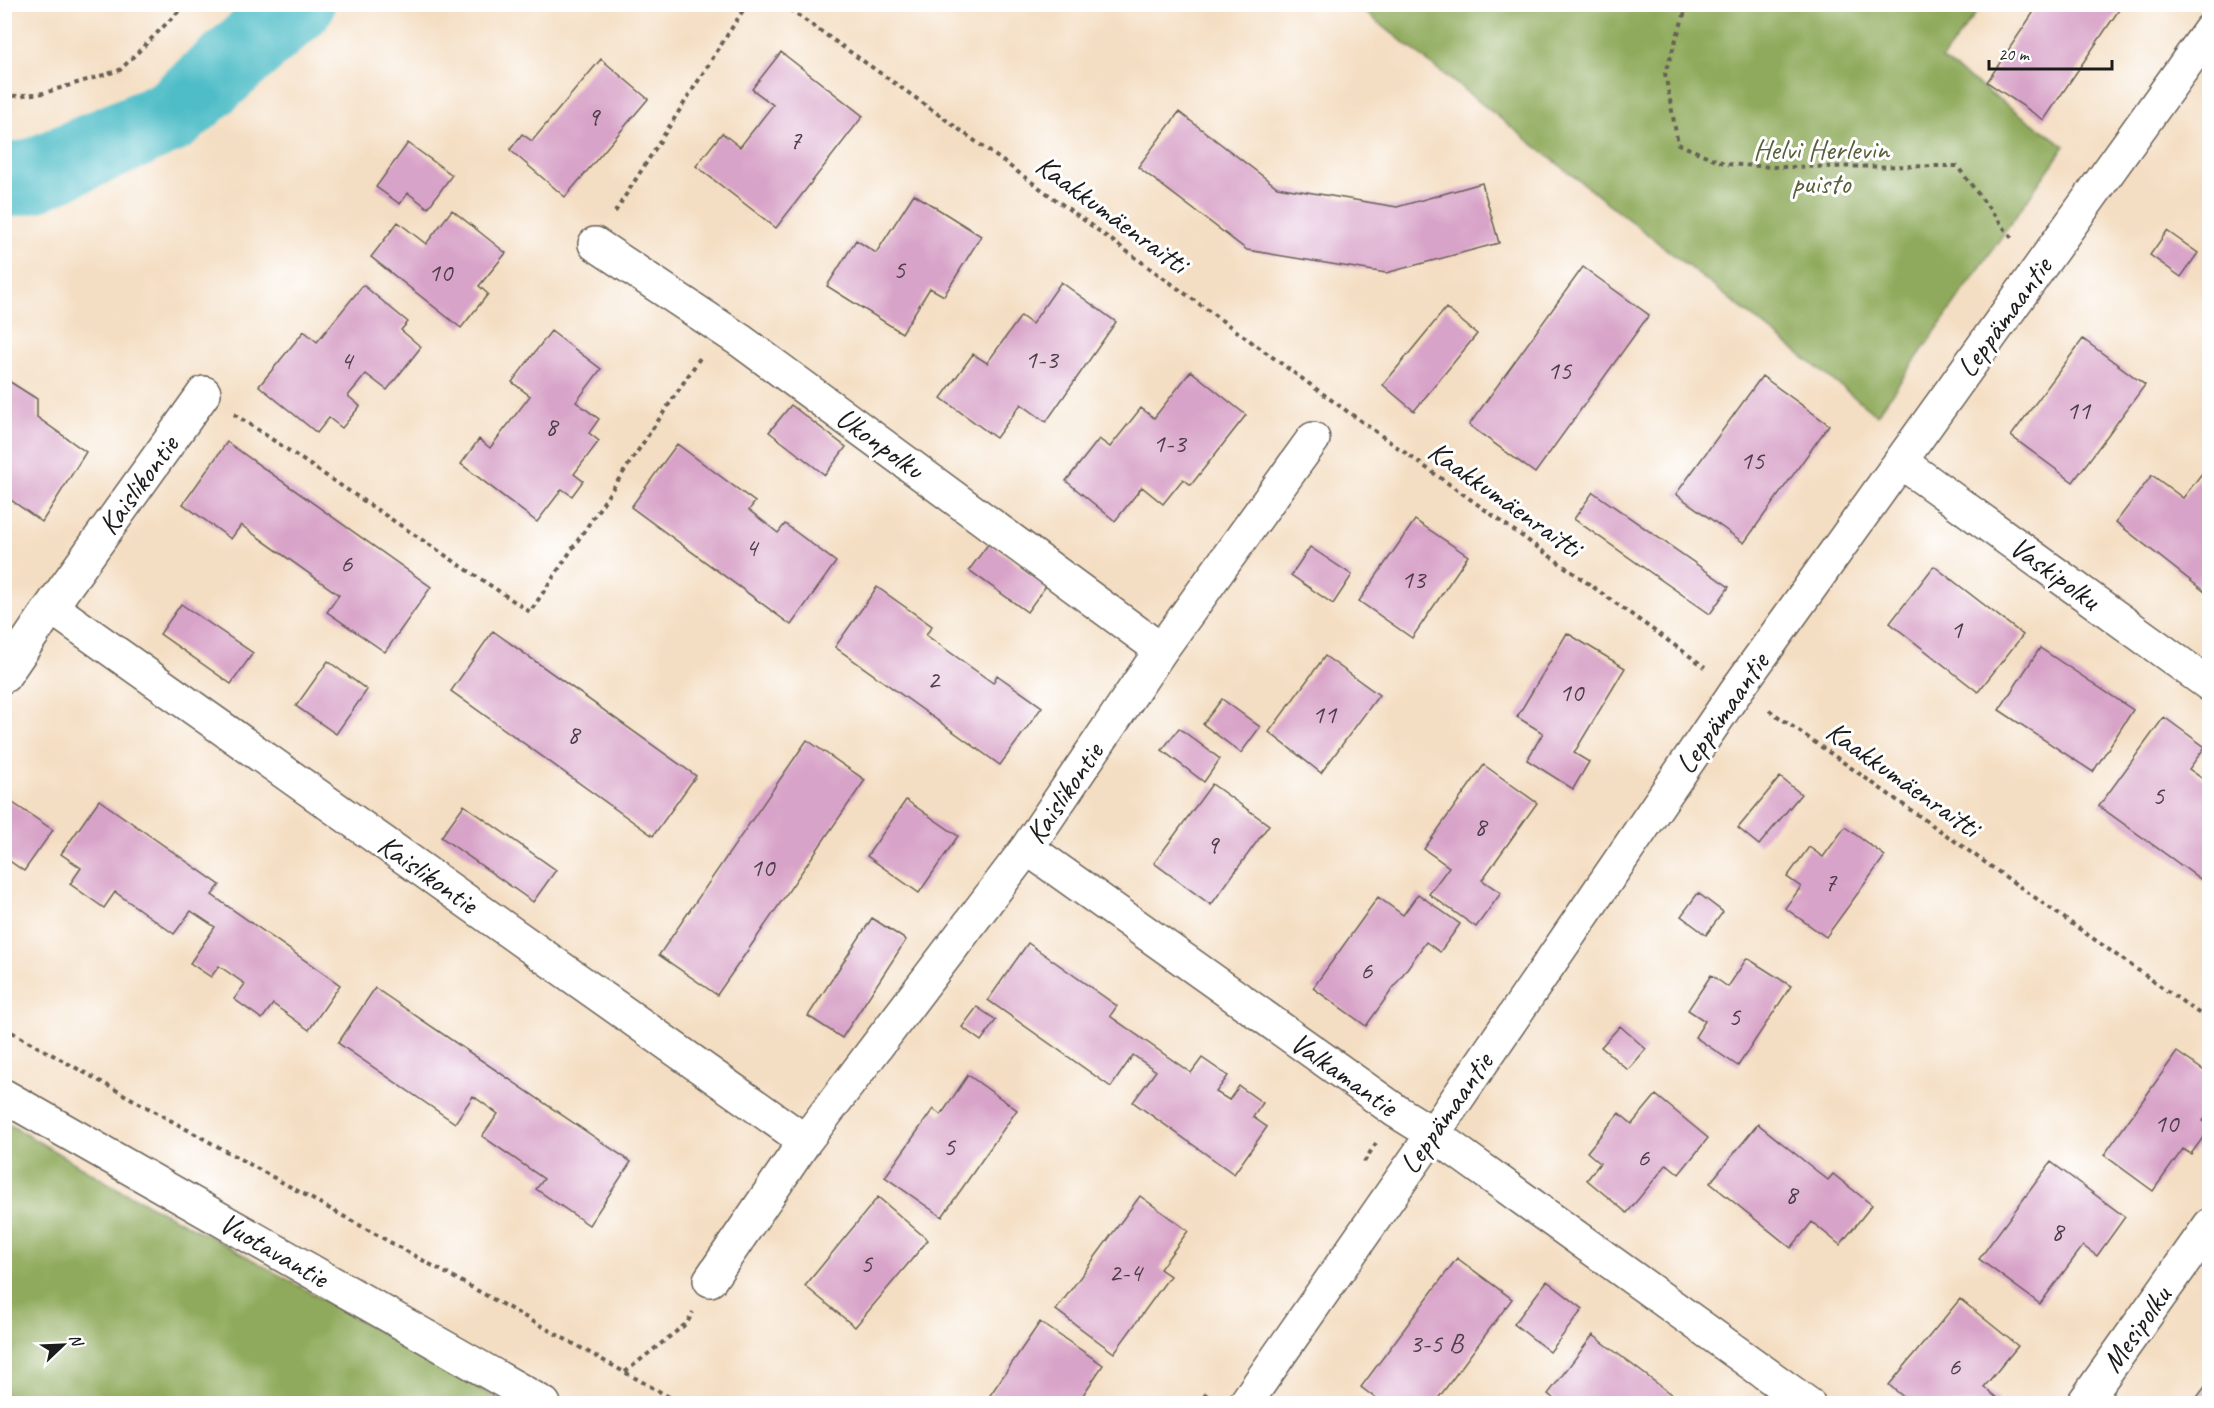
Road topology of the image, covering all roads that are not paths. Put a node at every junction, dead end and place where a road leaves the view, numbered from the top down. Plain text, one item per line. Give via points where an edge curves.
1 (2210, 30) edge
2 (595, 243) road end
3 (204, 393) road end
4 (1313, 439) dead end
5 (1901, 462) junction
6 (51, 607) junction
7 (1161, 650) junction
8 (4, 676) edge
9 (2210, 685) edge
10 (1027, 848) junction
11 (4, 1096) edge
12 (1433, 1134) junction
13 (805, 1141) junction
14 (2210, 1225) edge
15 (710, 1280) road end
16 (544, 1404) edge
17 (1245, 1404) edge
18 (1808, 1404) edge
19 (2083, 1404) edge

1 - 5 street, Leppämaantie
2 - 7 street, Ukonpolku via 741,341
3 - 6 street, Kaislikontie
4 - 7 street, Kaislikontie
5 - 9 street, Vaskipolku
5 - 12 street, Leppämaantie via 1738,688
6 - 8 street, Kaislikontie
6 - 13 street, Kaislikontie
7 - 10 street, Kaislikontie
10 - 12 street, Valkamantie
10 - 13 street, Kaislikontie
11 - 16 street, Vuotavantie
12 - 17 street, Leppämaantie
12 - 18 street, Valkamantie
13 - 15 street, Kaislikontie
14 - 19 street, Mesipolku

